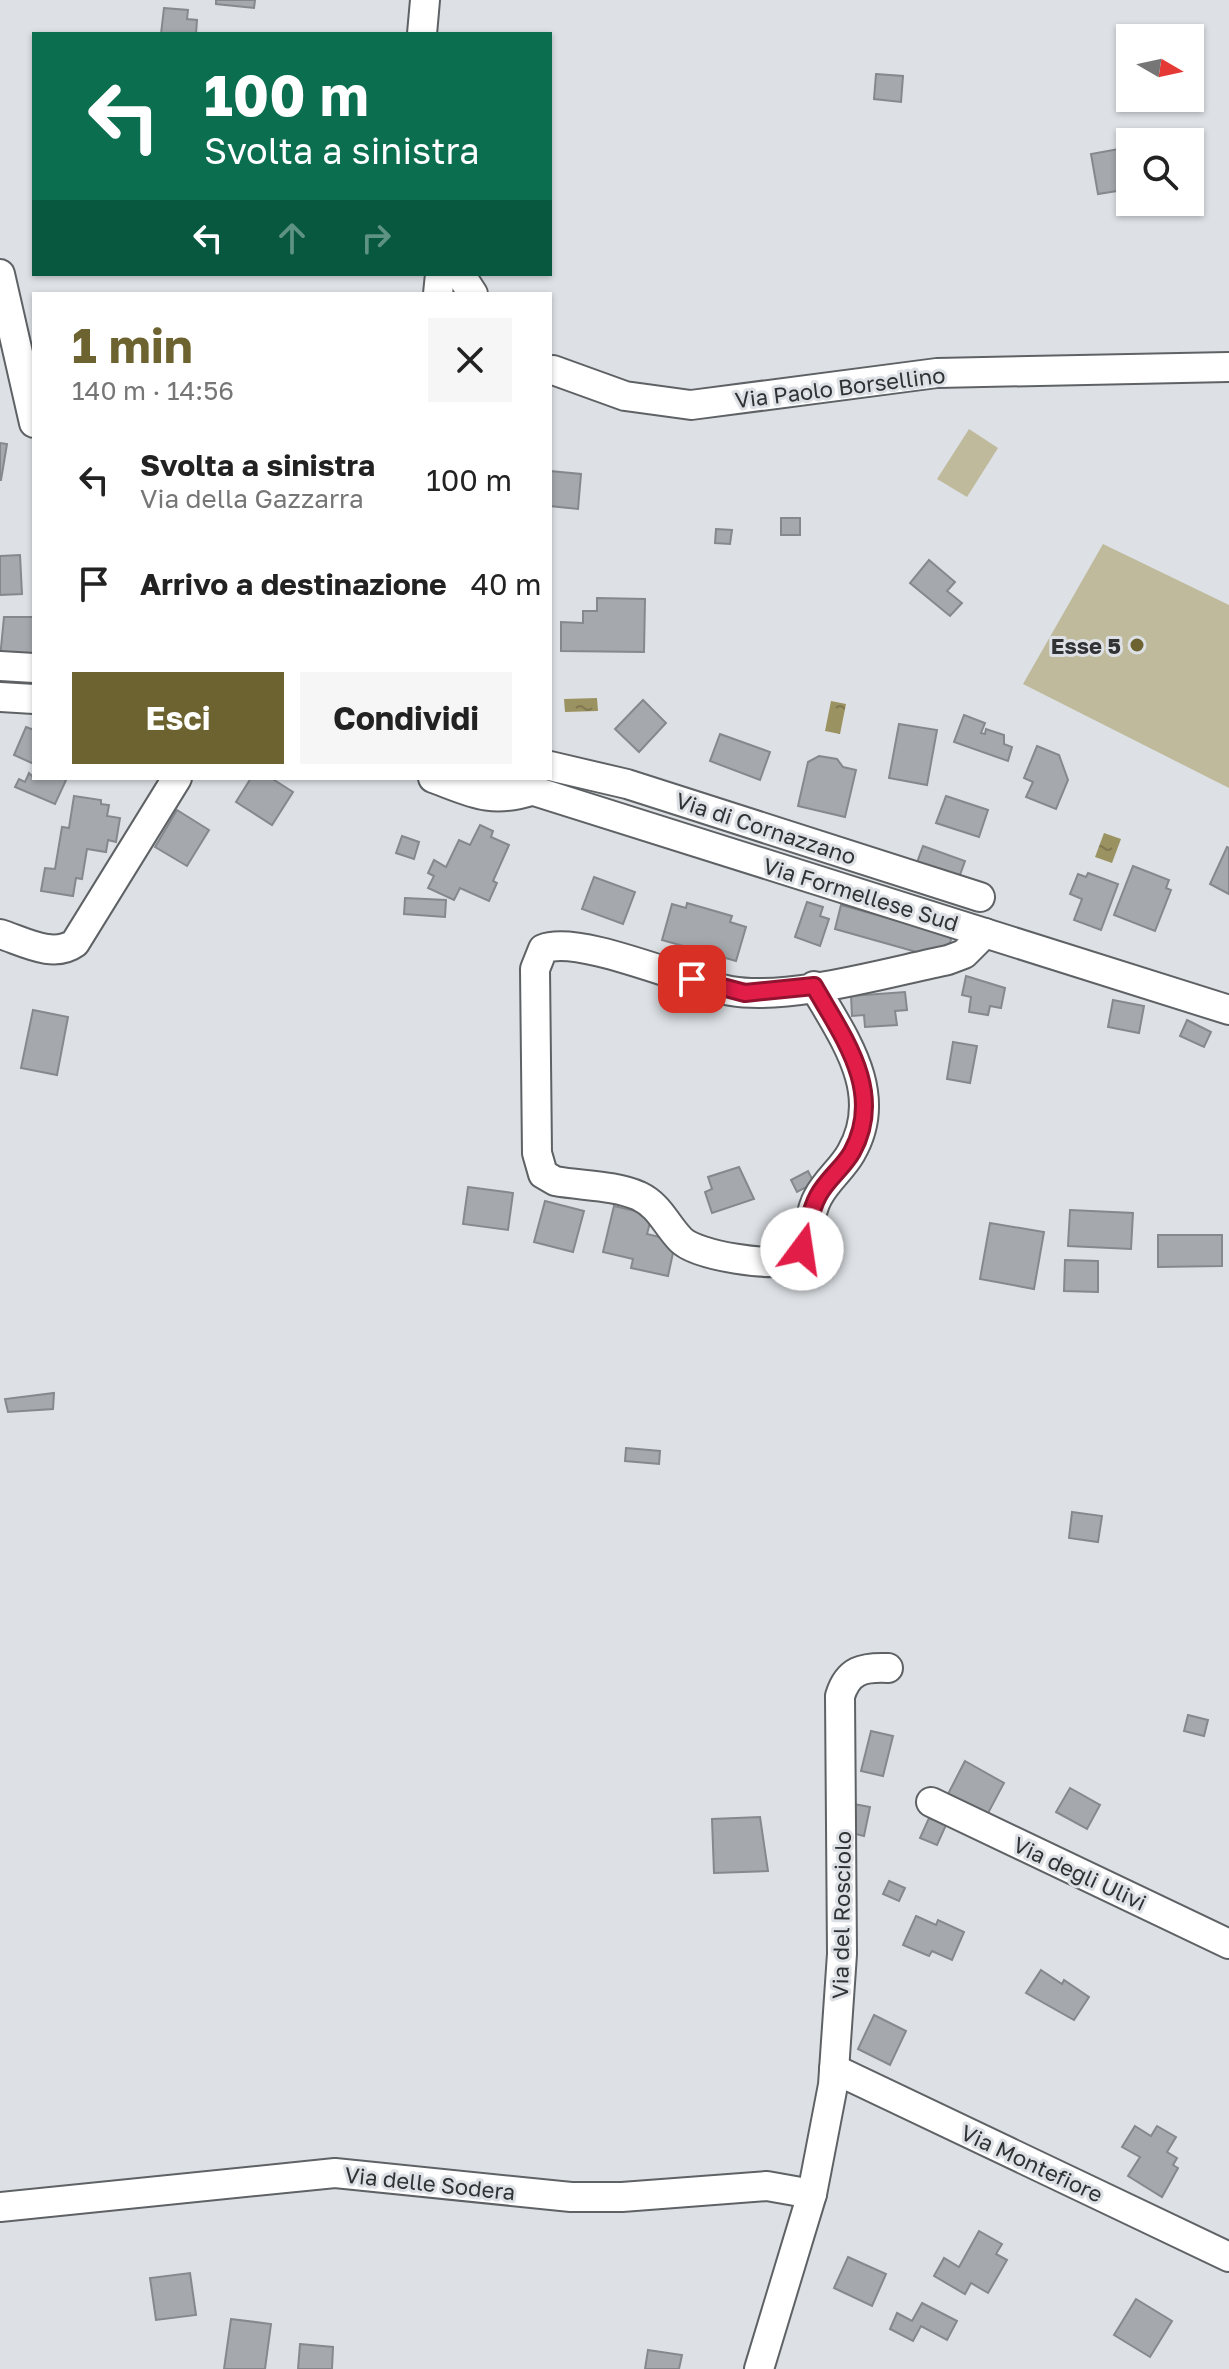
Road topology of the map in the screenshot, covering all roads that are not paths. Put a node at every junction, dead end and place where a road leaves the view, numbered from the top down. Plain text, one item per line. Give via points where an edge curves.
1 (425, 0) edge
2 (422, 32) edge
3 (0, 274) edge
4 (1229, 367) edge
5 (552, 369) edge
6 (32, 414) edge
7 (0, 666) edge
8 (32, 668) edge
9 (0, 697) edge
10 (32, 699) edge
11 (552, 766) edge
12 (176, 780) edge
13 (439, 780) edge
14 (502, 780) edge
15 (544, 790) edge
16 (980, 897) dead end
17 (985, 933) junction
18 (0, 934) edge
19 (814, 986) junction
20 (1229, 1010) edge
21 (888, 1668) dead end
22 (931, 1802) dead end
23 (1229, 1944) edge
24 (834, 2069) junction
25 (812, 2194) junction
26 (0, 2207) edge
27 (1229, 2257) edge
28 (759, 2369) edge

1 - 2 street
3 - 6 street
4 - 5 street, Via Paolo Borsellino via 937,373 691,405 625,396
7 - 8 street
9 - 10 street
11 - 16 street, Via di Cornazzano via 642,788
12 - 18 street via 75,943 52,950
13 - 15 street via 493,799
14 - 15 street, Via Formellese Sud
15 - 17 street, Via Formellese Sud
17 - 19 street via 970,950 948,960
17 - 20 street, Via Formellese Sud
19 - 19 street via 737,992 636,962 559,946 543,949 536,960 535,984 537,1153 543,1174 555,1181 644,1198 684,1242 702,1252 779,1263 794,1260 819,1194 855,1145 865,1110 855,1059
21 - 24 street, Via del Rosciolo via 857,1671 846,1680 840,1696 843,1913
22 - 23 street, Via degli Ulivi
24 - 25 street, Via del Rosciolo
24 - 27 street, Via Montefiore
25 - 26 street, Via delle Sodera via 767,2186 571,2197 335,2173
25 - 28 street, Via del Rosciolo

